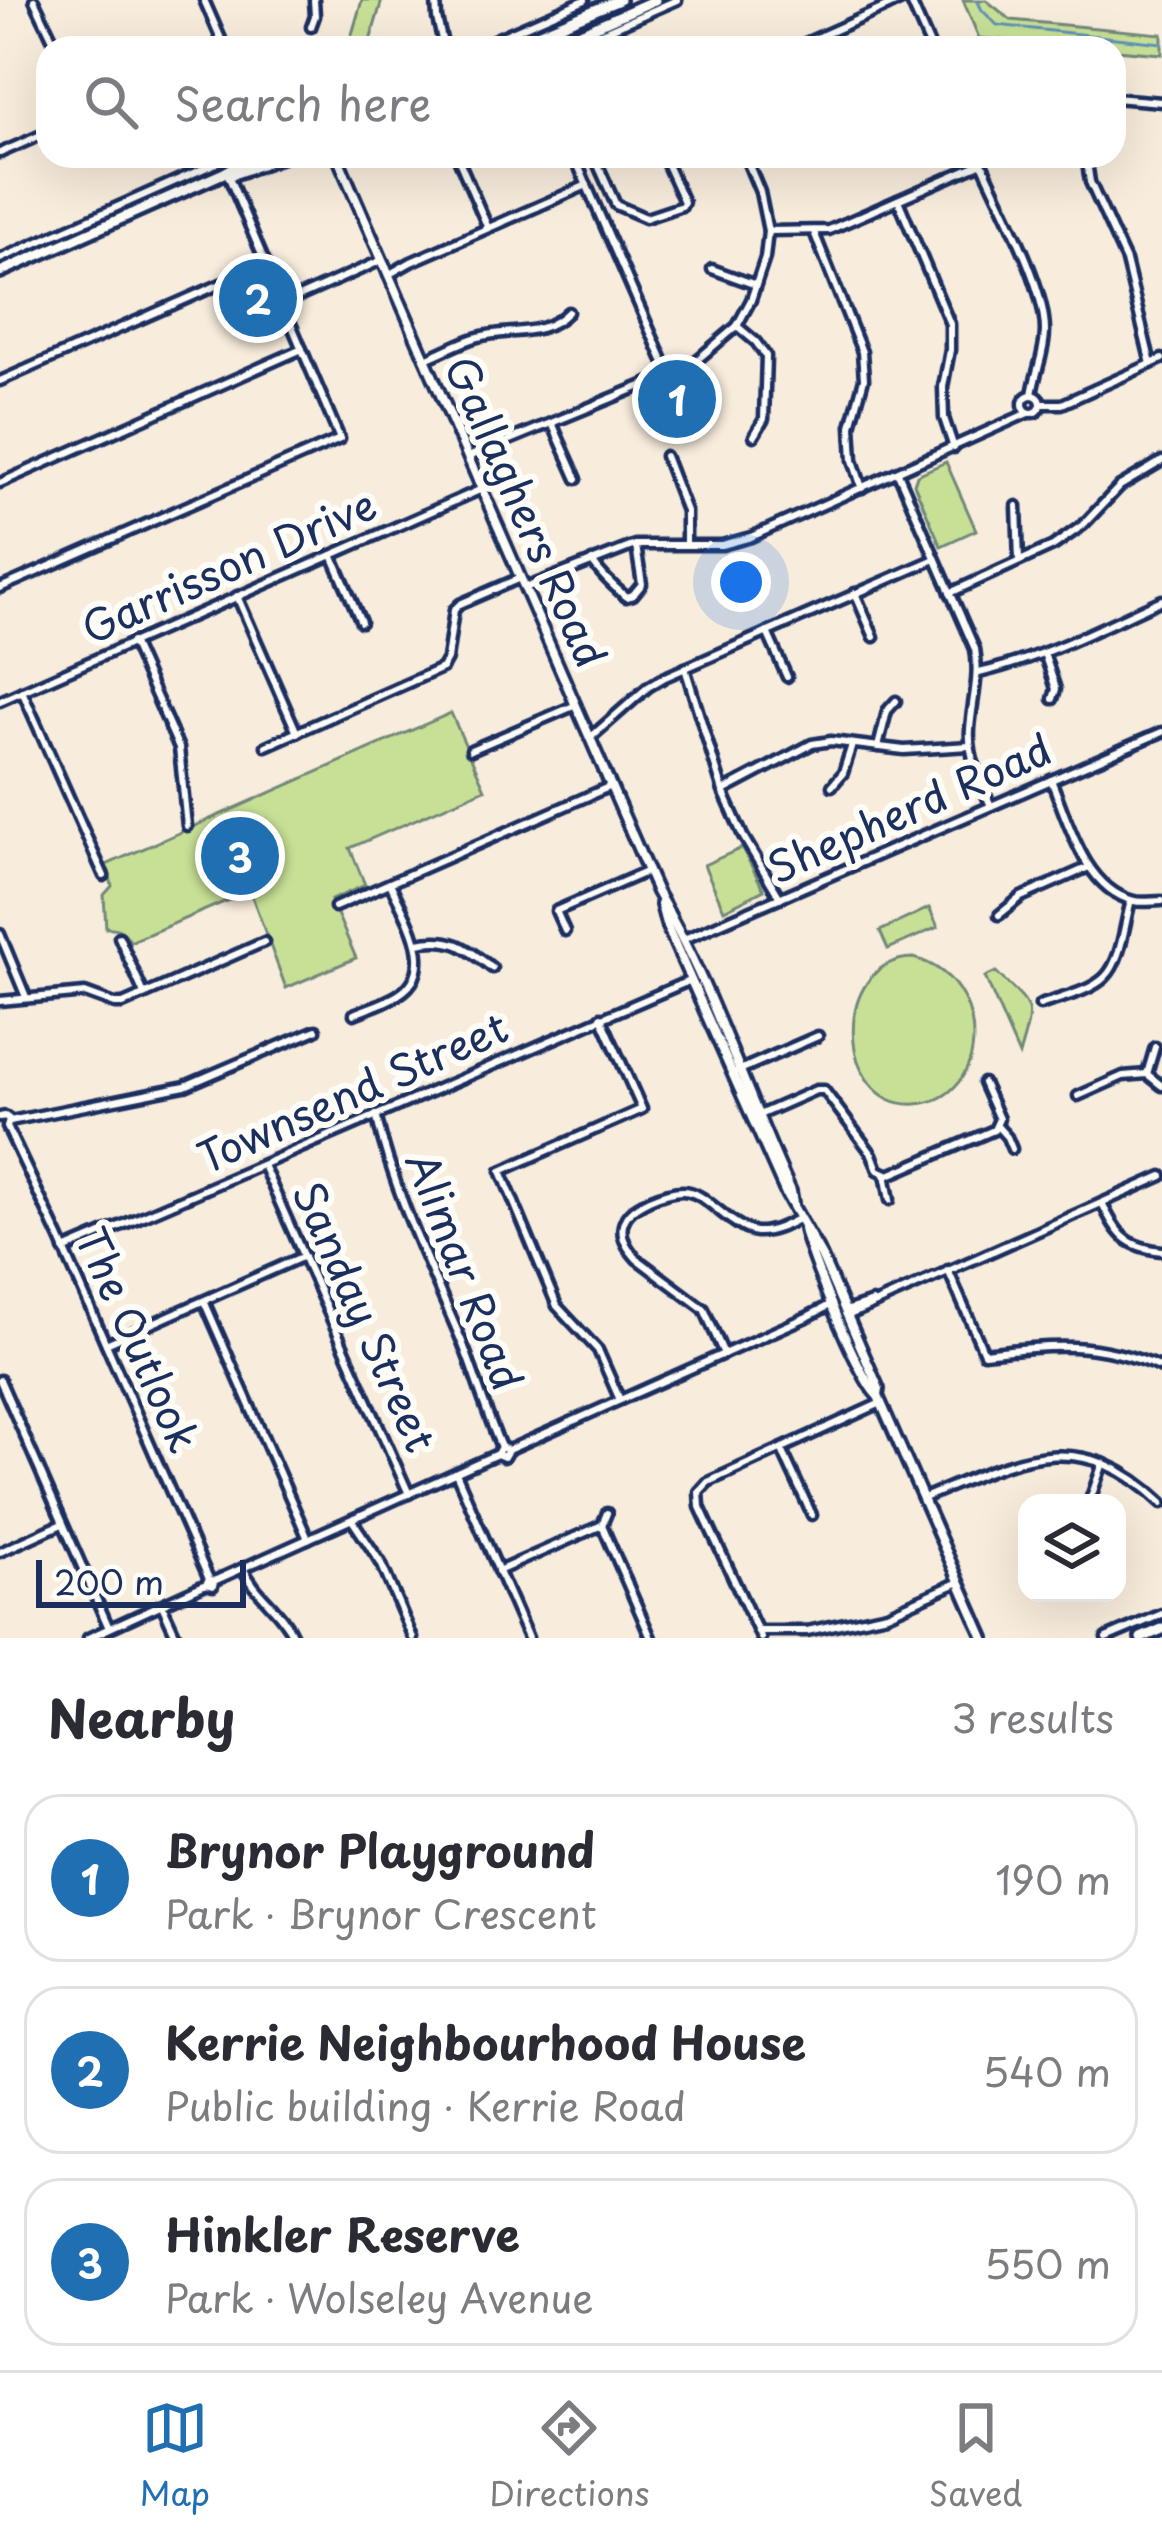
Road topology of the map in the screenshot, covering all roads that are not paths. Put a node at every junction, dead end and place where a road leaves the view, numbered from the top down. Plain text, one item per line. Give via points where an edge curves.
1 (34, 0) edge
2 (204, 0) edge
3 (314, 0) edge
4 (436, 0) edge
5 (585, 0) edge
6 (620, 0) edge
7 (655, 0) edge
8 (677, 0) edge
9 (906, 0) edge
10 (310, 27) dead end
11 (51, 36) edge
12 (220, 36) edge
13 (441, 36) edge
14 (503, 36) edge
15 (533, 36) edge
16 (575, 36) edge
17 (594, 36) edge
18 (822, 36) edge
19 (925, 36) edge
20 (1126, 99) edge
21 (1162, 102) edge
22 (36, 137) edge
23 (0, 153) edge
24 (217, 168) edge
25 (218, 168) edge
26 (231, 168) edge
27 (342, 168) edge
28 (462, 168) edge
29 (580, 168) edge
30 (599, 168) edge
31 (668, 168) edge
32 (750, 168) edge
33 (962, 168) edge
34 (984, 168) edge
35 (1088, 168) edge
36 (587, 185) junction
37 (898, 200) junction
38 (488, 228) junction
39 (768, 230) junction
40 (814, 232) junction
41 (0, 259) edge
42 (266, 264) junction
43 (386, 268) junction
44 (712, 269) dead end
45 (0, 272) edge
46 (756, 285) junction
47 (283, 304) junction
48 (568, 312) dead end
49 (737, 326) junction
50 (302, 349) junction
51 (425, 359) junction
52 (1162, 359) edge
53 (1151, 364) junction
54 (669, 374) junction
55 (0, 381) edge
56 (1032, 395) junction
57 (1042, 404) junction
58 (1028, 413) junction
59 (552, 423) junction
60 (754, 436) dead end
61 (954, 448) junction
62 (665, 456) dead end
63 (468, 457) junction
64 (1162, 461) edge
65 (898, 473) junction
66 (577, 478) dead end
67 (0, 482) edge
68 (482, 488) junction
69 (862, 488) junction
70 (1016, 506) dead end
71 (686, 544) junction
72 (635, 545) junction
73 (332, 555) junction
74 (935, 559) junction
75 (592, 561) junction
76 (1019, 561) junction
77 (520, 578) junction
78 (0, 588) edge
79 (525, 588) junction
80 (855, 593) junction
81 (950, 593) junction
82 (237, 596) junction
83 (1162, 600) edge
84 (361, 622) dead end
85 (767, 632) junction
86 (874, 637) dead end
87 (132, 642) junction
88 (1044, 653) junction
89 (685, 668) junction
90 (979, 673) junction
91 (787, 677) dead end
92 (22, 692) junction
93 (1053, 699) dead end
94 (0, 701) edge
95 (896, 701) dead end
96 (576, 705) junction
97 (1162, 732) edge
98 (297, 733) junction
99 (590, 738) junction
100 (852, 745) junction
101 (266, 746) dead end
102 (970, 746) junction
103 (878, 748) junction
104 (471, 750) dead end
105 (1051, 780) junction
106 (611, 786) junction
107 (832, 786) dead end
108 (724, 791) junction
109 (991, 806) junction
110 (187, 826) dead end
111 (1089, 867) junction
112 (648, 871) junction
113 (104, 876) dead end
114 (390, 883) junction
115 (779, 898) junction
116 (1131, 900) junction
117 (1162, 901) edge
118 (334, 907) dead end
119 (999, 915) dead end
120 (565, 931) dead end
121 (0, 934) edge
122 (119, 938) dead end
123 (265, 942) dead end
124 (678, 942) junction
125 (417, 943) junction
126 (491, 968) dead end
127 (690, 978) junction
128 (144, 994) junction
129 (23, 998) junction
130 (0, 1000) edge
131 (1040, 1005) dead end
132 (354, 1014) dead end
133 (601, 1017) junction
134 (316, 1030) dead end
135 (818, 1036) dead end
136 (1155, 1047) dead end
137 (736, 1072) junction
138 (1147, 1074) junction
139 (983, 1083) dead end
140 (1162, 1086) edge
141 (1078, 1096) dead end
142 (376, 1115) junction
143 (755, 1116) junction
144 (4, 1119) edge
145 (997, 1126) junction
146 (1012, 1149) dead end
147 (263, 1165) junction
148 (885, 1174) junction
149 (1162, 1177) edge
150 (890, 1200) dead end
151 (1102, 1203) junction
152 (804, 1228) junction
153 (64, 1250) junction
154 (1162, 1251) edge
155 (304, 1256) junction
156 (948, 1270) junction
157 (886, 1297) junction
158 (204, 1300) junction
159 (841, 1312) junction
160 (106, 1344) junction
161 (724, 1354) junction
162 (1162, 1369) edge
163 (0, 1380) edge
164 (620, 1400) junction
165 (881, 1402) junction
166 (782, 1450) junction
167 (502, 1451) junction
168 (1102, 1463) junction
169 (456, 1473) junction
170 (410, 1494) junction
171 (1092, 1494) edge
172 (923, 1499) junction
173 (1162, 1503) edge
174 (607, 1513) dead end
175 (812, 1515) dead end
176 (352, 1520) junction
177 (62, 1524) junction
178 (602, 1525) junction
179 (308, 1540) junction
180 (0, 1552) edge
181 (243, 1568) junction
182 (498, 1571) junction
183 (210, 1581) junction
184 (959, 1582) junction
185 (162, 1605) junction
186 (1162, 1614) edge
187 (110, 1628) junction
188 (1162, 1629) edge
189 (760, 1634) edge
190 (88, 1638) edge
191 (177, 1638) edge
192 (294, 1638) edge
193 (412, 1638) edge
194 (528, 1638) edge
195 (651, 1638) edge
196 (984, 1638) edge
197 (1106, 1638) edge
198 (1142, 1638) edge

1 - 11 street
2 - 12 street
3 - 10 street
4 - 13 street
5 - 14 street
6 - 15 main road
7 - 16 main road
8 - 17 street
9 - 18 street
9 - 19 street
20 - 21 street
22 - 23 street
24 - 41 street
25 - 45 main road
26 - 42 street
27 - 43 street, Gallaghers Road
28 - 38 street
29 - 36 street
30 - 31 street via 616,205 646,218 682,206
32 - 39 street
33 - 37 street
34 - 56 street via 1043,308 1046,333
35 - 53 street via 1126,261
36 - 38 street
36 - 54 street
37 - 40 street
37 - 61 street via 950,325 944,418
38 - 43 street
39 - 40 street
39 - 46 street
40 - 69 street via 862,352 864,380 851,426
42 - 47 street
42 - 55 street
43 - 47 street
43 - 51 street, Gallaghers Road
44 - 46 street
46 - 49 street
47 - 50 street
48 - 51 street via 558,323 484,335
49 - 54 street
49 - 60 street via 766,356 764,419
50 - 67 street
50 - 78 street via 340,439
51 - 63 street, Gallaghers Road
52 - 53 street
53 - 57 street via 1062,404
54 - 59 street
56 - 57 street
56 - 58 street via 1023,401
57 - 58 street
58 - 61 street
59 - 63 street
59 - 66 street
61 - 65 street
62 - 71 street via 684,502
63 - 68 street, Gallaghers Road
64 - 76 street via 1120,486 1069,535
65 - 69 street
65 - 74 street
68 - 73 street, Garrisson Drive
68 - 77 street, Gallaghers Road
69 - 71 street via 751,537
70 - 76 street
71 - 72 street
72 - 75 street
72 - 75 street via 642,584 633,595 626,597
73 - 82 street, Garrisson Drive
73 - 84 street
74 - 80 street
74 - 81 street
75 - 79 street
76 - 81 street
77 - 79 street, Gallaghers Road
77 - 98 street via 454,610 442,668
79 - 96 street, Gallaghers Road
80 - 85 street
80 - 86 street
81 - 90 street
82 - 87 street, Garrisson Drive
82 - 98 street
83 - 88 street
85 - 89 street
85 - 91 street
87 - 92 street, Garrisson Drive
87 - 110 street via 179,748
88 - 90 street
88 - 93 street
89 - 99 street via 648,687
89 - 108 street
90 - 102 street
92 - 94 street, Garrisson Drive
92 - 113 street
95 - 103 street
96 - 99 street, Gallaghers Road
96 - 104 street
97 - 105 street, Shepherd Road
98 - 101 street
99 - 106 street, Gallaghers Road
100 - 103 street
100 - 107 street
100 - 108 street via 812,744
102 - 103 street
102 - 109 street
105 - 109 street, Shepherd Road
105 - 111 street
106 - 112 street, Gallaghers Road
106 - 114 street
108 - 115 street
109 - 115 street, Shepherd Road
111 - 116 street
111 - 119 street
112 - 120 street via 556,910
112 - 124 street, Gallaghers Road
114 - 118 street
114 - 125 street
115 - 124 street, Shepherd Road
116 - 117 street
116 - 131 street via 1106,976
121 - 129 street
122 - 128 street
123 - 128 street
124 - 127 street, Gallaghers Road
124 - 137 street, Gallaghers Road
125 - 126 street via 439,939 467,948
125 - 132 street via 413,983
127 - 133 street, Townsend Street
127 - 137 street, Gallaghers Road
128 - 129 street via 115,1004 85,994
129 - 130 street
133 - 142 street, Townsend Street
133 - 164 street via 642,1109 501,1171 557,1306 592,1341
134 - 144 street via 185,1087
135 - 137 street
136 - 138 street
137 - 143 street, Gallaghers Road
138 - 140 street
138 - 141 street
139 - 145 street
142 - 147 street, Townsend Street
142 - 167 street, Alimar Road via 397,1190
143 - 148 street via 824,1090
143 - 152 street, Gallaghers Road
144 - 153 street, The Outlook
145 - 146 street
145 - 148 street
147 - 153 street, Townsend Street
147 - 155 street, Sanday Street
148 - 150 street
149 - 151 street
151 - 154 street via 1125,1239
151 - 156 street
152 - 159 street, Gallaghers Road
152 - 161 street via 747,1230 679,1190 628,1215 628,1248 704,1309
153 - 160 street, The Outlook
155 - 158 street
155 - 170 street, Sanday Street
156 - 157 street
156 - 162 street via 984,1352 1077,1346
157 - 159 street
157 - 159 street
158 - 160 street
158 - 179 street
159 - 161 street via 809,1316
159 - 165 street, Gallaghers Road
159 - 165 street, Gallaghers Road
160 - 183 street, The Outlook
161 - 164 street
163 - 177 street
164 - 167 street
165 - 166 street
165 - 172 street, Gallaghers Road
166 - 175 street
166 - 189 street via 699,1492
167 - 169 street
168 - 171 street
168 - 172 street via 1023,1459
168 - 173 street
169 - 170 street
169 - 182 street
170 - 176 street
172 - 184 street, Gallaghers Road
174 - 178 street
176 - 179 street
176 - 193 street
177 - 180 street
177 - 187 street
178 - 182 street
178 - 195 street
179 - 181 street
181 - 183 street
181 - 192 street
182 - 194 street
183 - 185 street
184 - 189 street via 887,1614
184 - 196 street, Gallaghers Road
185 - 187 street
185 - 191 street
186 - 197 street
187 - 190 street
188 - 198 main road

